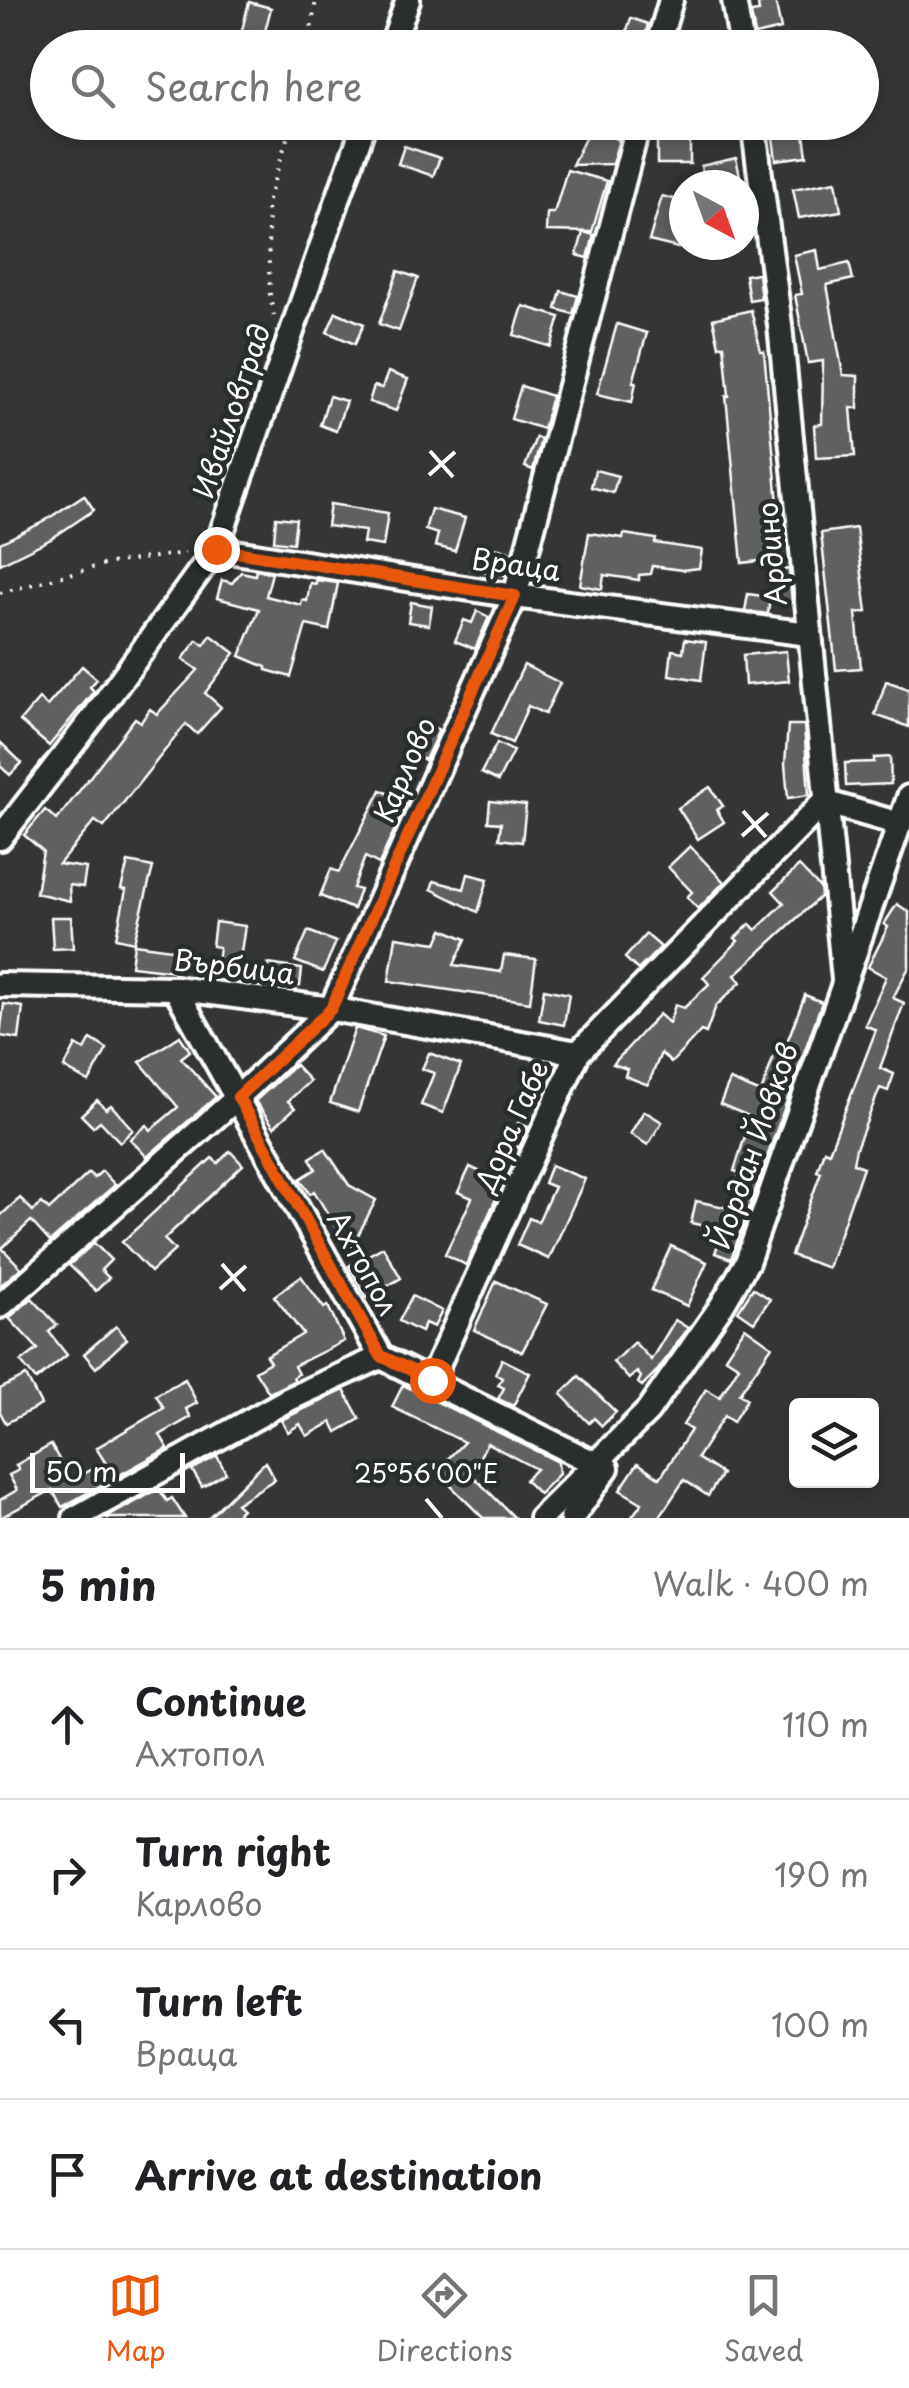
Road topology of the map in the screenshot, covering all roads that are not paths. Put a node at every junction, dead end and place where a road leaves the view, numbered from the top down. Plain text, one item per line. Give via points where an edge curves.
1 (408, 0) edge
2 (671, 0) edge
3 (734, 0) edge
4 (397, 30) edge
5 (663, 30) edge
6 (739, 30) edge
7 (359, 140) edge
8 (634, 140) edge
9 (754, 140) edge
10 (216, 549) junction
11 (515, 596) junction
12 (810, 634) junction
13 (909, 797) edge
14 (824, 802) junction
15 (900, 824) junction
16 (0, 838) edge
17 (844, 980) junction
18 (0, 985) edge
19 (175, 988) junction
20 (331, 1009) junction
21 (578, 1053) junction
22 (238, 1097) junction
23 (0, 1306) edge
24 (381, 1356) junction
25 (432, 1380) junction
26 (648, 1411) junction
27 (596, 1464) junction
28 (74, 1518) edge
29 (542, 1518) edge
30 (572, 1518) edge

1 - 4 street
2 - 5 street
3 - 6 street
7 - 10 street, Ивайловград
8 - 11 street, Карлово
9 - 12 street, Ардино
10 - 11 street, Враца
10 - 16 street, Ивайловград
11 - 12 street, Враца
11 - 20 street, Карлово
12 - 14 street, Ардино
13 - 15 street, Йордан Йовков
14 - 15 street
14 - 17 street, Ардино
14 - 21 street, Дора Габе
15 - 17 street, Йордан Йовков
17 - 26 street, Йордан Йовков via 747,1262
18 - 19 street, Върбица
19 - 20 street, Върбица
19 - 22 street, Ахтопол
20 - 21 street, Върбица
20 - 22 street, Карлово
21 - 25 street, Дора Габе
22 - 23 street, Карлово
22 - 24 street, Ахтопол
24 - 25 street, Ахтопол
24 - 28 street
25 - 27 street, Ахтопол
26 - 27 street, Йордан Йовков
26 - 30 street
27 - 29 street, Йордан Йовков

